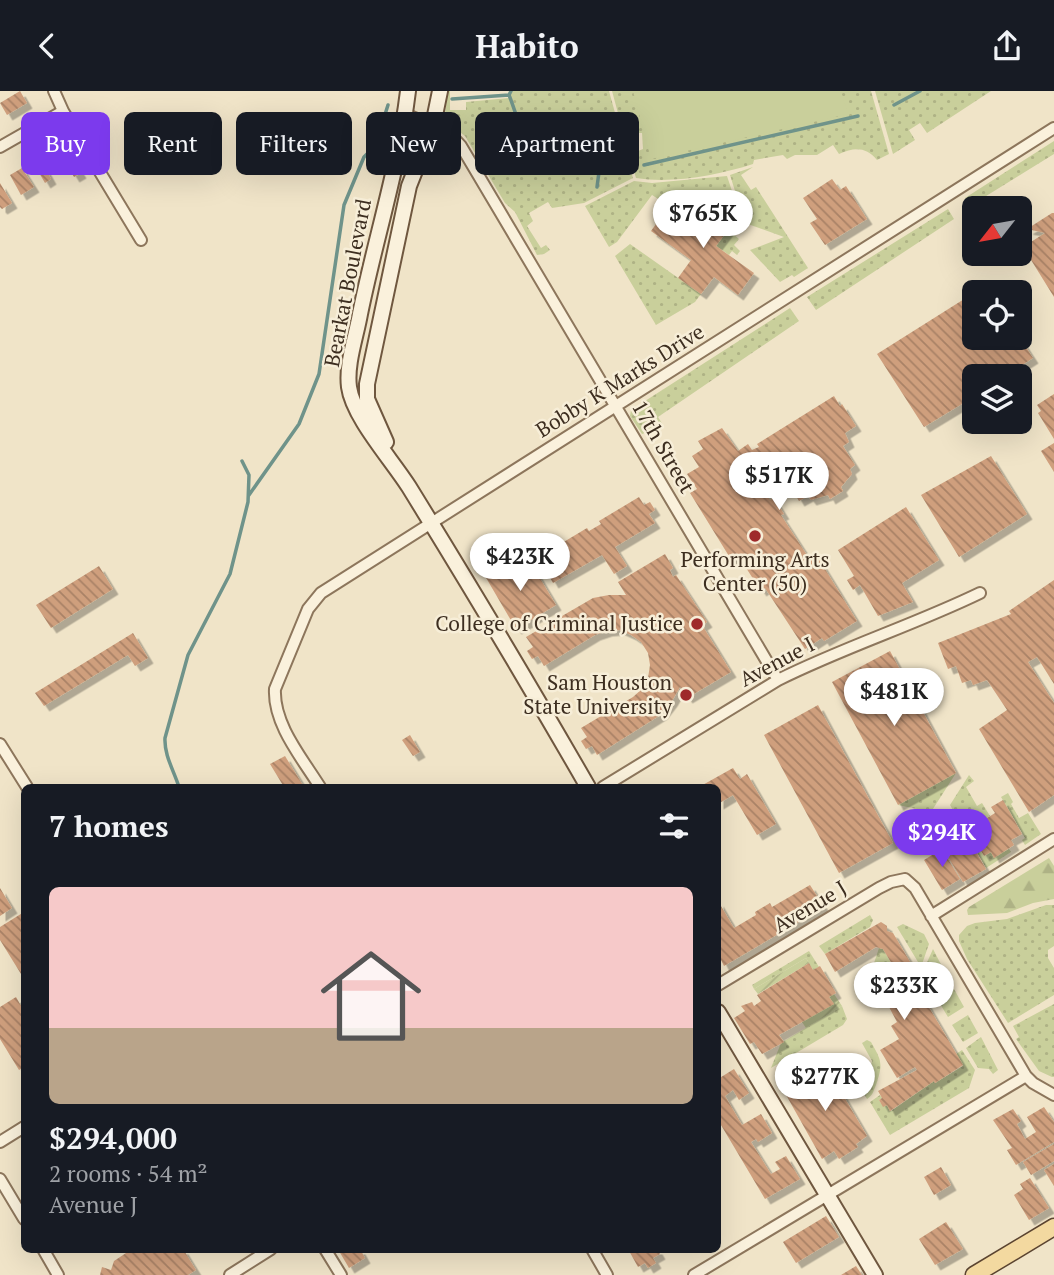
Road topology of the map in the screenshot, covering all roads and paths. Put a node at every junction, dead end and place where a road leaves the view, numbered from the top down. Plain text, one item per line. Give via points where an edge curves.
1 (54, 91) edge
2 (408, 91) edge
3 (440, 91) edge
4 (63, 111) junction
5 (405, 112) edge
6 (436, 112) edge
7 (1054, 128) edge
8 (461, 146) edge
9 (0, 147) edge
10 (391, 175) edge
11 (413, 175) edge
12 (141, 240) dead end
13 (617, 405) junction
14 (400, 472) junction
15 (431, 523) junction
16 (980, 593) dead end
17 (778, 680) junction
18 (0, 744) edge
19 (25, 784) edge
20 (318, 784) edge
21 (586, 784) edge
22 (608, 784) edge
23 (1054, 839) edge
24 (931, 916) junction
25 (721, 983) edge
26 (721, 1017) edge
27 (1026, 1076) junction
28 (1054, 1095) edge
29 (21, 1129) edge
30 (0, 1142) edge
31 (0, 1179) edge
32 (827, 1196) junction
33 (21, 1214) edge
34 (1054, 1227) edge
35 (45, 1253) edge
36 (265, 1253) edge
37 (327, 1253) edge
38 (594, 1253) edge
39 (58, 1275) edge
40 (230, 1275) edge
41 (341, 1275) edge
42 (607, 1275) edge
43 (694, 1275) edge
44 (875, 1275) edge
45 (975, 1275) edge

1 - 4 street
2 - 5 street, Bearkat Boulevard
3 - 6 street, Bearkat Boulevard
4 - 9 street
4 - 12 street
7 - 13 street, Bobby K Marks Drive
8 - 13 street, 17th Street
10 - 14 street, Bearkat Boulevard via 349,370 349,389 357,411
11 - 14 street, Bearkat Boulevard via 366,384 368,399
13 - 15 street, Bobby K Marks Drive
13 - 17 street, 17th Street
14 - 15 street, Bearkat Boulevard
15 - 20 street, Bobby K Marks Drive via 321,593 308,609 275,689 274,703
15 - 21 street, Bearkat Boulevard
16 - 17 street, Avenue I
17 - 22 street, Avenue I
18 - 19 street
23 - 24 street
24 - 25 street, Avenue J via 905,879 891,882
24 - 27 street
26 - 32 street
27 - 28 street
27 - 32 street
29 - 30 street
31 - 33 street
32 - 43 street
32 - 44 street
34 - 45 main road
35 - 39 street
36 - 40 street
37 - 41 street
38 - 42 street

